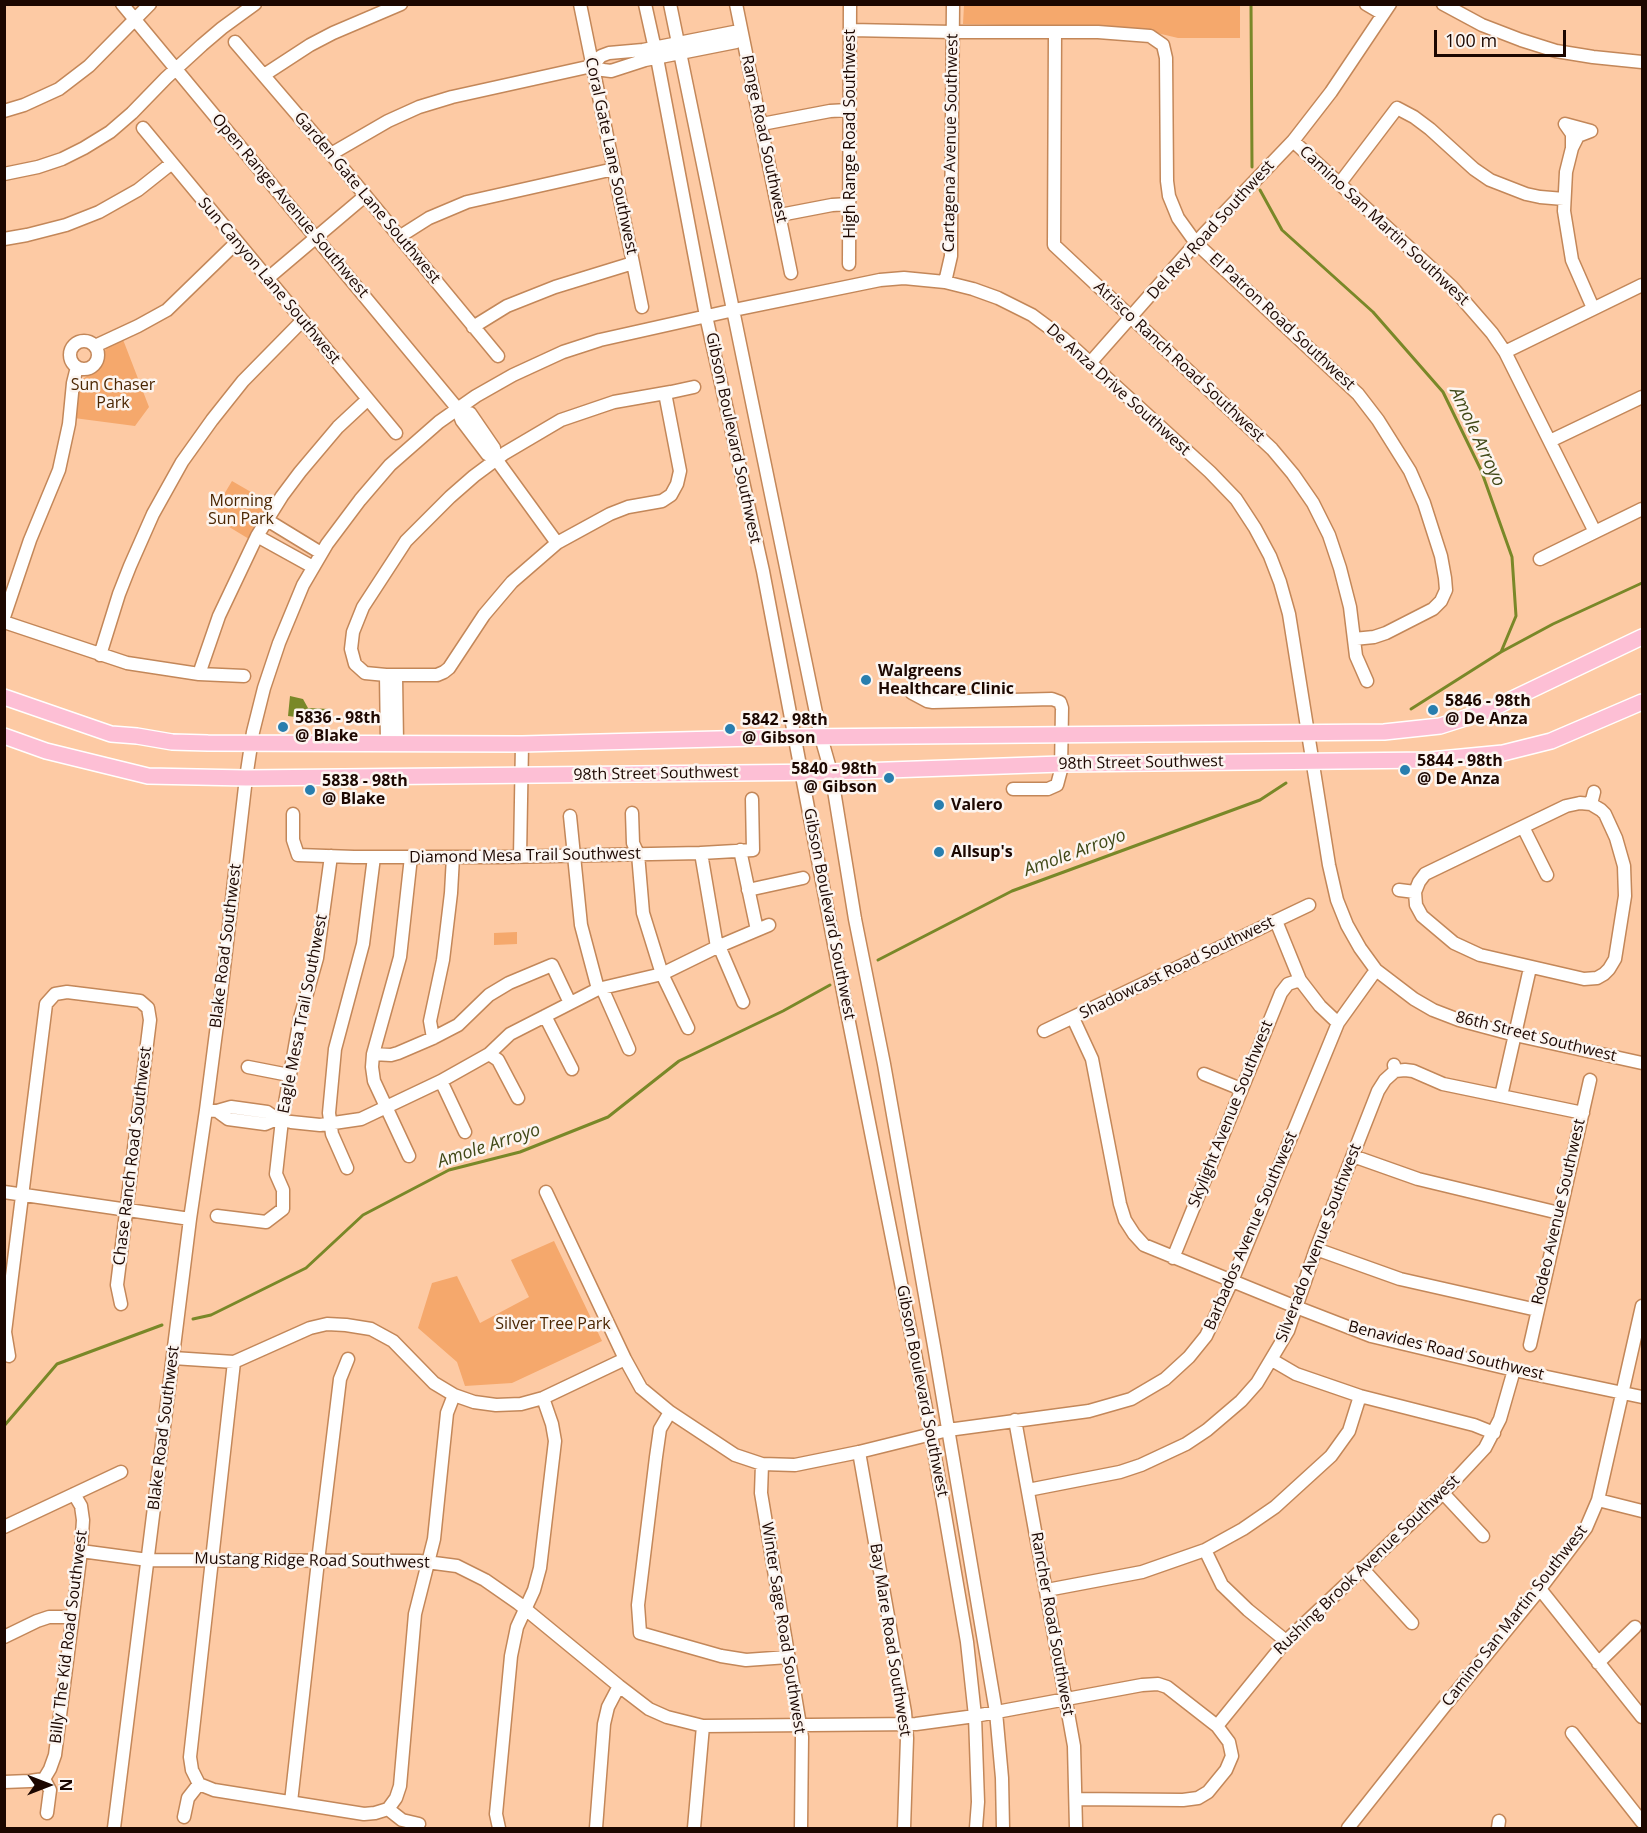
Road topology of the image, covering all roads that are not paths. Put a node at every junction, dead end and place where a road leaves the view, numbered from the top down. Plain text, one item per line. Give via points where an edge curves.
1 (122, 4) edge
2 (150, 4) edge
3 (255, 4) edge
4 (401, 4) edge
5 (579, 4) edge
6 (645, 4) edge
7 (670, 4) edge
8 (736, 4) edge
9 (850, 4) edge
10 (953, 4) edge
11 (1366, 4) edge
12 (1443, 4) edge
13 (1386, 9) edge
14 (134, 19) junction
15 (850, 30) junction
16 (953, 32) junction
17 (1055, 33) junction
18 (742, 34) junction
19 (236, 42) dead end
20 (679, 48) junction
21 (617, 53) junction
22 (656, 53) junction
23 (1642, 62) edge
24 (592, 66) junction
25 (620, 68) junction
26 (176, 69) junction
27 (264, 75) junction
28 (849, 110) junction
29 (4, 111) edge
30 (762, 124) junction
31 (143, 128) dead end
32 (1293, 141) junction
33 (1572, 148) dead end
34 (332, 154) junction
35 (172, 164) junction
36 (614, 169) junction
37 (4, 174) edge
38 (1340, 183) junction
39 (365, 196) junction
40 (1564, 199) junction
41 (849, 204) junction
42 (780, 215) junction
43 (399, 237) junction
44 (317, 238) junction
45 (4, 239) edge
46 (237, 242) junction
47 (1196, 243) junction
48 (633, 263) junction
49 (849, 264) dead end
50 (791, 273) dead end
51 (267, 279) junction
52 (945, 282) junction
53 (1642, 285) edge
54 (642, 307) dead end
55 (1593, 308) junction
56 (734, 310) junction
57 (720, 313) joint
58 (706, 316) junction
59 (1131, 318) junction
60 (302, 321) junction
61 (473, 327) junction
62 (95, 346) junction
63 (1505, 352) junction
64 (498, 356) dead end
65 (1090, 363) junction
66 (77, 367) junction
67 (694, 387) dead end
68 (665, 393) junction
69 (1642, 397) edge
70 (367, 400) junction
71 (457, 408) junction
72 (396, 433) dead end
73 (1550, 441) junction
74 (496, 459) junction
75 (1642, 509) edge
76 (267, 520) junction
77 (1595, 532) junction
78 (292, 535) junction
79 (257, 536) junction
80 (557, 543) junction
81 (283, 552) junction
82 (321, 553) junction
83 (1540, 559) dead end
84 (313, 567) junction
85 (4, 617) edge
86 (4, 622) edge
87 (1354, 639) junction
88 (1641, 642) edge
89 (100, 655) junction
90 (200, 674) junction
91 (244, 676) dead end
92 (391, 676) junction
93 (1367, 681) dead end
94 (912, 693) dead end
95 (4, 697) edge
96 (1642, 702) edge
97 (1307, 731) junction
98 (1062, 734) junction
99 (4, 736) edge
100 (795, 736) junction
101 (821, 736) junction
102 (392, 743) junction
103 (251, 744) junction
104 (522, 744) junction
105 (1312, 762) junction
106 (1061, 764) junction
107 (801, 772) junction
108 (831, 772) junction
109 (520, 776) junction
110 (246, 778) junction
111 (1014, 789) dead end
112 (1594, 792) dead end
113 (752, 800) dead end
114 (1591, 804) junction
115 (632, 813) dead end
116 (293, 814) dead end
117 (570, 816) dead end
118 (1523, 827) junction
119 (746, 850) junction
120 (701, 853) junction
121 (638, 854) junction
122 (331, 856) junction
123 (575, 856) junction
124 (374, 857) junction
125 (411, 857) junction
126 (453, 857) junction
127 (520, 857) junction
128 (1547, 875) dead end
129 (803, 878) dead end
130 (748, 890) junction
131 (1399, 890) dead end
132 (1415, 892) junction
133 (1309, 905) dead end
134 (1276, 921) junction
135 (718, 946) junction
136 (1530, 968) junction
137 (1376, 970) junction
138 (662, 974) junction
139 (1604, 974) junction
140 (1300, 980) junction
141 (1610, 986) dead end
142 (600, 989) junction
143 (743, 1002) dead end
144 (570, 1003) junction
145 (545, 1016) junction
146 (1074, 1018) junction
147 (1338, 1023) junction
148 (688, 1028) dead end
149 (1044, 1031) dead end
150 (1515, 1035) junction
151 (433, 1038) junction
152 (629, 1048) dead end
153 (489, 1053) junction
154 (374, 1054) junction
155 (1642, 1063) edge
156 (248, 1067) dead end
157 (572, 1069) dead end
158 (1204, 1074) dead end
159 (289, 1075) junction
160 (1590, 1080) dead end
161 (441, 1081) junction
162 (1241, 1089) junction
163 (1501, 1096) junction
164 (518, 1098) dead end
165 (386, 1107) junction
166 (212, 1110) junction
167 (1582, 1113) junction
168 (279, 1120) junction
169 (330, 1124) junction
170 (465, 1132) dead end
171 (409, 1156) dead end
172 (1353, 1156) junction
173 (347, 1168) dead end
174 (4, 1192) edge
175 (546, 1192) dead end
176 (22, 1194) junction
177 (127, 1210) junction
178 (1559, 1213) junction
179 (217, 1216) dead end
180 (189, 1220) junction
181 (1316, 1249) junction
182 (1173, 1258) junction
183 (1232, 1281) junction
184 (121, 1304) dead end
185 (1642, 1306) edge
186 (1296, 1307) junction
187 (1537, 1310) junction
188 (1530, 1345) dead end
189 (9, 1356) dead end
190 (173, 1358) junction
191 (348, 1359) dead end
192 (625, 1359) junction
193 (1272, 1360) junction
194 (234, 1362) junction
195 (1514, 1370) junction
196 (1622, 1393) junction
197 (454, 1395) junction
198 (1360, 1396) junction
199 (1642, 1397) edge
200 (543, 1398) junction
201 (670, 1412) junction
202 (1015, 1420) junction
203 (948, 1430) junction
204 (1494, 1433) junction
205 (931, 1434) junction
206 (859, 1452) junction
207 (762, 1464) junction
208 (121, 1472) dead end
209 (1028, 1490) junction
210 (1443, 1492) junction
211 (74, 1494) junction
212 (1598, 1500) junction
213 (1642, 1511) edge
214 (4, 1527) edge
215 (1483, 1536) dead end
216 (1205, 1550) junction
217 (81, 1551) junction
218 (148, 1560) junction
219 (211, 1560) junction
220 (318, 1561) junction
221 (429, 1562) junction
222 (1362, 1568) junction
223 (1540, 1589) junction
224 (1047, 1590) junction
225 (525, 1609) junction
226 (72, 1617) junction
227 (1412, 1623) dead end
228 (1635, 1627) dead end
229 (4, 1637) edge
230 (1286, 1641) junction
231 (788, 1657) junction
232 (1598, 1663) junction
233 (619, 1686) junction
234 (1067, 1699) junction
235 (996, 1712) junction
236 (975, 1716) junction
237 (1642, 1717) edge
238 (801, 1725) junction
239 (906, 1725) junction
240 (703, 1726) junction
241 (1217, 1726) junction
242 (1572, 1733) dead end
243 (44, 1779) junction
244 (4, 1782) edge
245 (199, 1784) junction
246 (1076, 1799) junction
247 (291, 1802) junction
248 (388, 1809) junction
249 (47, 1813) dead end
250 (184, 1817) dead end
251 (1642, 1822) edge
252 (419, 1824) dead end
253 (114, 1828) edge
254 (499, 1828) edge
255 (596, 1828) edge
256 (694, 1828) edge
257 (801, 1828) edge
258 (904, 1828) edge
259 (976, 1828) edge
260 (1002, 1828) edge
261 (1076, 1828) edge
262 (1348, 1828) edge

1 - 14 street, Open Range Avenue Southwest
2 - 14 street
3 - 26 street
4 - 27 street via 333,33
5 - 24 street, Coral Gate Lane Southwest
6 - 22 street, Gibson Boulevard Southwest
7 - 20 street, Gibson Boulevard Southwest
8 - 18 street, Range Road Southwest
9 - 15 street, High Range Road Southwest
10 - 16 street, Cartagena Avenue Southwest
11 - 13 street
12 - 23 street via 1482,25 1556,51
13 - 32 street, Del Rey Road Southwest
14 - 26 street, Open Range Avenue Southwest
14 - 29 street via 89,66 59,89
15 - 16 street
15 - 28 street, High Range Road Southwest
16 - 17 street
16 - 52 street, Cartagena Avenue Southwest via 951,256
17 - 47 street, El Patron Road Southwest via 1137,34 1150,36 1163,45 1169,196 1178,218
17 - 59 street, Atrisco Ranch Road Southwest via 1054,245
18 - 20 street via 736,42
18 - 30 street, Range Road Southwest
19 - 27 street, Garden Gate Lane Southwest
20 - 22 street
20 - 56 street, Gibson Boulevard Southwest
21 - 22 street
21 - 24 street via 601,56
21 - 25 street
22 - 25 street
22 - 58 street, Gibson Boulevard Southwest
24 - 25 street via 603,70
24 - 34 street via 419,107 357,137
24 - 36 street, Coral Gate Lane Southwest
26 - 37 street via 110,132 84,148 38,167
26 - 44 street, Open Range Avenue Southwest
27 - 34 street, Garden Gate Lane Southwest
28 - 30 street
28 - 41 street, High Range Road Southwest
30 - 42 street, Range Road Southwest
31 - 35 street, Sun Canyon Lane Southwest
32 - 38 street, Camino San Martin Southwest
32 - 47 street, Del Rey Road Southwest
33 - 40 street
34 - 39 street, Garden Gate Lane Southwest
35 - 45 street via 138,190 99,212 66,225
35 - 46 street, Sun Canyon Lane Southwest
36 - 43 street via 467,202 429,218
36 - 48 street, Coral Gate Lane Southwest
38 - 40 street via 1397,108 1430,129 1490,180 1526,194
38 - 63 street, Camino San Martin Southwest via 1452,287
39 - 43 street, Garden Gate Lane Southwest
39 - 44 street
40 - 55 street via 1572,260
41 - 42 street
41 - 49 street, High Range Road Southwest
42 - 50 street, Range Road Southwest
43 - 61 street, Garden Gate Lane Southwest
44 - 51 street
44 - 71 street, Open Range Avenue Southwest
46 - 51 street, Sun Canyon Lane Southwest
46 - 62 street via 167,309
47 - 59 street, Del Rey Road Southwest
47 - 87 street, El Patron Road Southwest via 1358,394 1410,471 1424,503 1441,556 1446,590 1441,601 1386,633
48 - 54 street, Coral Gate Lane Southwest
48 - 61 street via 507,306
51 - 60 street, Sun Canyon Lane Southwest
52 - 56 street, De Anza Drive Southwest via 880,280
52 - 65 street, De Anza Drive Southwest via 1015,306 1047,326
53 - 55 street
55 - 63 street
56 - 57 street, De Anza Drive Southwest
56 - 101 street, Gibson Boulevard Southwest
57 - 58 street, Blake Road Southwest
58 - 71 street, Blake Road Southwest via 563,352 513,375
58 - 100 street, Gibson Boulevard Southwest
59 - 65 street, Del Rey Road Southwest
59 - 87 street, Atrisco Ranch Road Southwest via 1272,449 1293,474 1329,535 1348,597
60 - 70 street, Sun Canyon Lane Southwest
60 - 89 street via 243,381 182,462 134,557
61 - 64 street, Garden Gate Lane Southwest
62 - 66 street via 95,364 85,369
62 - 66 street via 87,341 75,344 70,357
63 - 73 street, Camino San Martin Southwest
65 - 97 street, De Anza Drive Southwest via 1210,472 1256,528 1274,565 1289,614
66 - 85 street via 59,470
67 - 68 street
68 - 74 street via 614,402 561,420
68 - 80 street via 680,471 674,490 662,501 610,514
69 - 73 street
70 - 72 street, Sun Canyon Lane Southwest
70 - 76 street via 323,443
71 - 74 street, Open Range Avenue Southwest via 462,421 476,431 487,454
71 - 82 street, Blake Road Southwest via 390,465
73 - 77 street, Camino San Martin Southwest
74 - 80 street, Open Range Avenue Southwest
74 - 92 street via 406,541 363,607 353,632 354,664 365,674
75 - 77 street
76 - 78 street
76 - 79 street
77 - 83 street
78 - 81 street
78 - 82 street
79 - 81 street
79 - 90 street via 219,616
80 - 92 street via 512,582 484,615 449,668 437,675
81 - 84 street
82 - 84 street, Blake Road Southwest
84 - 103 street, Blake Road Southwest via 276,652
86 - 89 street
87 - 93 street, Atrisco Ranch Road Southwest via 1356,656
88 - 97 main road, 98th Street Southwest via 1508,702 1448,723 1384,732
89 - 90 street
90 - 91 street
92 - 102 street
94 - 98 street via 933,702 1052,699 1061,704
95 - 103 main road, 98th Street Southwest via 111,734 172,742
96 - 105 main road, 98th Street Southwest via 1551,741 1503,753 1430,760
97 - 98 main road, 98th Street Southwest
97 - 105 street, De Anza Drive Southwest
98 - 101 main road, 98th Street Southwest
98 - 106 street
99 - 110 main road, 98th Street Southwest via 46,751 148,776
100 - 101 main road, 98th Street Southwest
100 - 104 main road, 98th Street Southwest
100 - 107 street, Gibson Boulevard Southwest
101 - 108 street, Gibson Boulevard Southwest
102 - 103 main road, 98th Street Southwest
102 - 104 main road, 98th Street Southwest
103 - 110 street, Blake Road Southwest
104 - 109 street
105 - 106 main road, 98th Street Southwest
105 - 137 street, 86th Street Southwest via 1337,900 1347,925
106 - 108 main road, 98th Street Southwest
106 - 111 street via 1057,785
107 - 108 main road, 98th Street Southwest
107 - 109 main road, 98th Street Southwest
107 - 205 street, Gibson Boulevard Southwest
108 - 203 street, Gibson Boulevard Southwest
109 - 110 main road, 98th Street Southwest
109 - 127 street
110 - 166 street, Blake Road Southwest
112 - 114 street
113 - 119 street
114 - 118 street via 1573,804
114 - 139 street via 1601,810 1612,828 1623,856 1625,875 1615,959
115 - 121 street via 633,843
116 - 122 street, Diamond Mesa Trail Southwest via 293,840 298,855
117 - 123 street
118 - 128 street
118 - 132 street via 1430,871 1421,878
119 - 120 street, Diamond Mesa Trail Southwest
119 - 130 street
120 - 121 street, Diamond Mesa Trail Southwest
120 - 135 street
121 - 123 street, Diamond Mesa Trail Southwest
121 - 138 street via 643,913
122 - 124 street, Diamond Mesa Trail Southwest
122 - 159 street, Eagle Mesa Trail Southwest via 317,958
123 - 127 street, Diamond Mesa Trail Southwest
123 - 142 street via 580,925
124 - 125 street, Diamond Mesa Trail Southwest
124 - 169 street via 363,944 335,1048
125 - 126 street, Diamond Mesa Trail Southwest
125 - 154 street via 400,957
126 - 127 street, Diamond Mesa Trail Southwest
126 - 151 street via 443,960 430,1021
129 - 130 street
130 - 135 street via 763,928
131 - 132 street
132 - 136 street via 1422,916 1454,943 1480,956
133 - 134 street, Shadowcast Road Southwest
134 - 140 street
134 - 146 street, Shadowcast Road Southwest
135 - 138 street
135 - 143 street
136 - 139 street via 1584,980
136 - 150 street
137 - 147 street, Barbados Avenue Southwest
137 - 150 street, 86th Street Southwest via 1433,1010
138 - 142 street
138 - 148 street
139 - 141 street
140 - 147 street
140 - 162 street, Skylight Avenue Southwest via 1288,984 1281,993
142 - 144 street
142 - 152 street
144 - 145 street
144 - 151 street via 552,965 509,983 458,1024
145 - 153 street via 510,1034
145 - 157 street
146 - 149 street, Shadowcast Road Southwest
146 - 182 street, Benavides Road Southwest via 1092,1059 1125,1220 1144,1245
147 - 183 street, Barbados Avenue Southwest
150 - 155 street, 86th Street Southwest
150 - 163 street
151 - 154 street via 391,1055
153 - 161 street
153 - 164 street via 498,1060
154 - 165 street via 374,1081
156 - 159 street
158 - 162 street
159 - 168 street, Eagle Mesa Trail Southwest
160 - 167 street, Rodeo Avenue Southwest
161 - 165 street
161 - 170 street
162 - 182 street, Skylight Avenue Southwest
163 - 167 street
163 - 172 street, Silverado Avenue Southwest via 1443,1084 1413,1071 1394,1068 1378,1091
165 - 169 street via 361,1119
165 - 171 street
166 - 168 street via 231,1107 250,1116 267,1112
166 - 180 street, Blake Road Southwest
167 - 178 street, Rodeo Avenue Southwest
168 - 169 street
168 - 179 street, Eagle Mesa Trail Southwest via 276,1174 283,1190 283,1209 266,1222
169 - 173 street
172 - 178 street via 1418,1179
172 - 181 street, Silverado Avenue Southwest
174 - 176 street
175 - 192 street, Barbados Avenue Southwest
176 - 177 street
176 - 177 street, Chase Ranch Road Southwest via 46,1004 55,994 67,992 140,1001 148,1008 150,1020
176 - 189 street via 5,1332
177 - 180 street
177 - 184 street, Chase Ranch Road Southwest via 117,1285
178 - 187 street, Rodeo Avenue Southwest
180 - 190 street, Blake Road Southwest
181 - 186 street, Silverado Avenue Southwest
181 - 187 street via 1400,1279
182 - 183 street, Benavides Road Southwest
183 - 186 street, Benavides Road Southwest
183 - 202 street, Barbados Avenue Southwest via 1206,1336 1165,1379 1131,1399 1089,1411
185 - 196 street, Camino San Martin Southwest
186 - 193 street, Silverado Avenue Southwest
186 - 195 street, Benavides Road Southwest via 1371,1335
187 - 188 street, Rodeo Avenue Southwest
190 - 194 street
190 - 218 street, Blake Road Southwest
191 - 220 street via 340,1379
192 - 200 street
192 - 201 street, Barbados Avenue Southwest via 641,1388
193 - 198 street via 1296,1374
193 - 209 street, Silverado Avenue Southwest via 1241,1401 1186,1444 1120,1472
194 - 197 street via 310,1328 346,1324 371,1329 393,1341 434,1383
194 - 219 street
195 - 196 street, Benavides Road Southwest
195 - 204 street, Rushing Brook Avenue Southwest
196 - 199 street, Benavides Road Southwest
196 - 212 street, Camino San Martin Southwest
197 - 200 street via 496,1405
197 - 221 street via 447,1413
198 - 204 street
198 - 216 street via 1349,1431 1331,1456 1275,1507
200 - 225 street via 555,1441 540,1568
201 - 207 street, Barbados Avenue Southwest via 735,1455
201 - 231 street via 660,1429 656,1457 638,1605 640,1633 721,1656 746,1660
202 - 203 street, Barbados Avenue Southwest
202 - 209 street, Rancher Road Southwest
203 - 205 street, Barbados Avenue Southwest
203 - 235 street, Gibson Boulevard Southwest
204 - 210 street, Rushing Brook Avenue Southwest via 1485,1448
205 - 206 street, Barbados Avenue Southwest
205 - 236 street, Gibson Boulevard Southwest via 967,1642
206 - 207 street, Barbados Avenue Southwest via 795,1465
206 - 239 street, Bay Mare Road Southwest
207 - 231 street, Winter Sage Road Southwest via 761,1493
208 - 211 street
209 - 224 street, Rancher Road Southwest
210 - 215 street
210 - 222 street, Rushing Brook Avenue Southwest
211 - 214 street
211 - 217 street, Billy The Kid Road Southwest via 83,1520
212 - 213 street
212 - 223 street, Camino San Martin Southwest via 1586,1528
216 - 224 street via 1142,1572
216 - 230 street via 1222,1586
217 - 218 street, Mustang Ridge Road Southwest
217 - 226 street, Billy The Kid Road Southwest
218 - 219 street, Mustang Ridge Road Southwest
218 - 253 street, Blake Road Southwest
219 - 220 street, Mustang Ridge Road Southwest
219 - 245 street via 190,1757
220 - 221 street, Mustang Ridge Road Southwest
220 - 247 street
221 - 225 street, Mustang Ridge Road Southwest via 457,1566 486,1580
221 - 248 street via 415,1614 400,1786
222 - 227 street
222 - 230 street, Rushing Brook Avenue Southwest
223 - 232 street
223 - 262 street, Camino San Martin Southwest
224 - 234 street, Rancher Road Southwest
225 - 233 street, Mustang Ridge Road Southwest
225 - 254 street via 511,1656 496,1814
226 - 229 street via 50,1617
226 - 243 street, Billy The Kid Road Southwest via 55,1755
228 - 232 street
230 - 241 street, Rushing Brook Avenue Southwest
231 - 238 street, Winter Sage Road Southwest
232 - 237 street
233 - 240 street, Mustang Ridge Road Southwest via 650,1709
233 - 255 street via 604,1724
234 - 235 street, Mustang Ridge Road Southwest
234 - 241 street, Mustang Ridge Road Southwest via 1158,1684
234 - 246 street, Rancher Road Southwest
235 - 236 street, Mustang Ridge Road Southwest
235 - 260 street, Gibson Boulevard Southwest
236 - 239 street, Mustang Ridge Road Southwest
236 - 259 street, Gibson Boulevard Southwest
238 - 239 street, Mustang Ridge Road Southwest
238 - 240 street, Mustang Ridge Road Southwest
238 - 257 street, Winter Sage Road Southwest
239 - 258 street, Bay Mare Road Southwest
240 - 256 street
241 - 246 street via 1229,1742 1232,1756 1226,1770 1198,1798
242 - 251 street
243 - 244 street
243 - 249 street via 50,1790
245 - 247 street via 214,1790
245 - 250 street via 188,1798
246 - 261 street, Rancher Road Southwest
247 - 248 street via 364,1814
248 - 252 street via 402,1820

